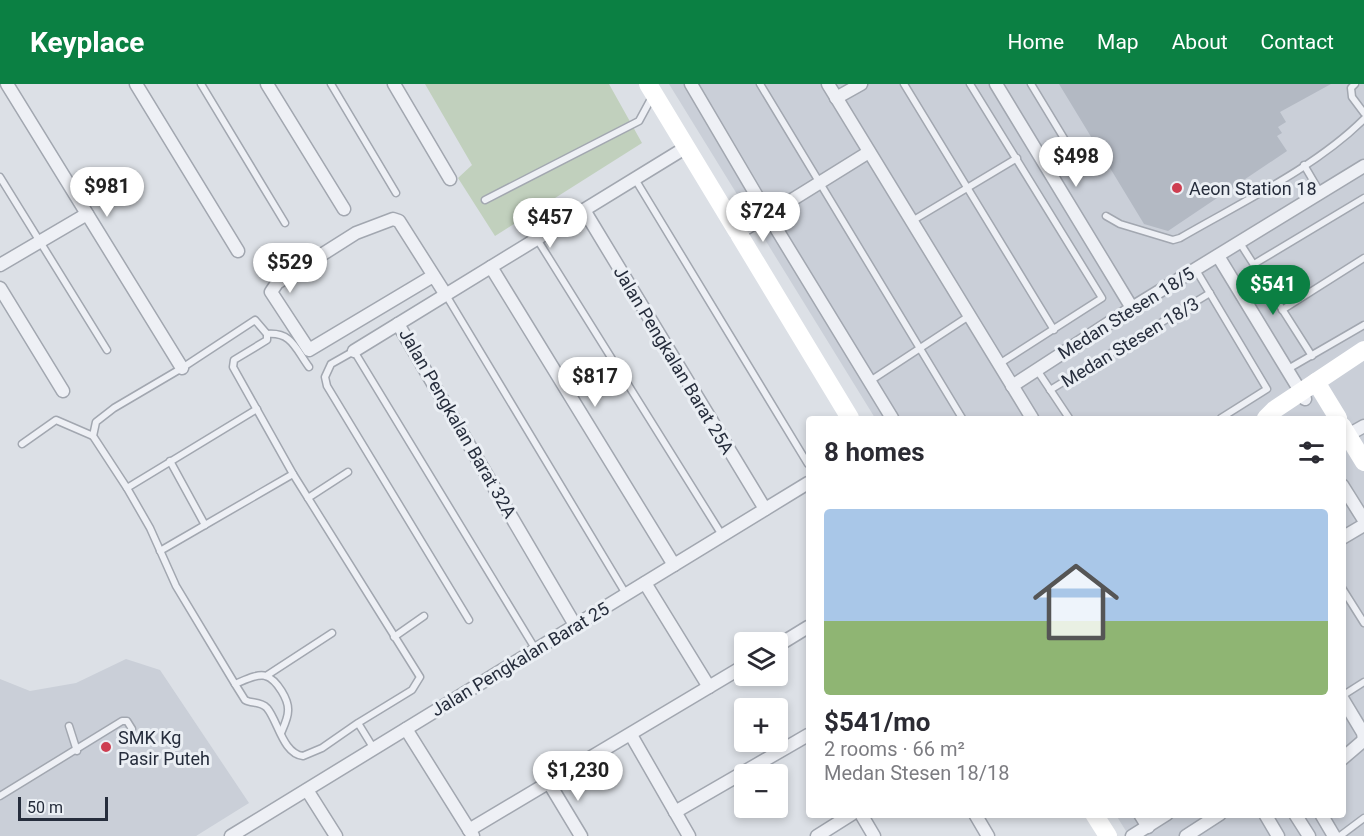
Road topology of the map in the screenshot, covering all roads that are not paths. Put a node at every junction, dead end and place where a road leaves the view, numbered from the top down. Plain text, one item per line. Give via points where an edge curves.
1 (7, 84) edge
2 (136, 84) edge
3 (201, 84) edge
4 (267, 84) edge
5 (331, 84) edge
6 (394, 84) edge
7 (691, 84) edge
8 (760, 84) edge
9 (828, 84) edge
10 (861, 84) edge
11 (904, 84) edge
12 (970, 84) edge
13 (996, 84) edge
14 (1031, 84) edge
15 (1354, 84) edge
16 (651, 89) edge
17 (836, 98) junction
18 (1364, 113) edge
19 (1364, 119) edge
20 (1068, 145) dead end
21 (685, 148) junction
22 (869, 152) junction
23 (1017, 158) junction
24 (1304, 165) junction
25 (1364, 166) edge
26 (0, 177) edge
27 (635, 178) junction
28 (450, 179) dead end
29 (818, 183) junction
30 (967, 188) junction
31 (396, 193) dead end
32 (1321, 194) junction
33 (1364, 198) edge
34 (484, 200) dead end
35 (344, 209) dead end
36 (584, 210) junction
37 (87, 214) junction
38 (768, 215) junction
39 (1106, 216) dead end
40 (911, 221) junction
41 (285, 223) dead end
42 (737, 234) junction
43 (537, 239) junction
44 (39, 242) junction
45 (1240, 243) junction
46 (238, 251) dead end
47 (1218, 256) junction
48 (1364, 258) edge
49 (1254, 264) junction
50 (0, 266) edge
51 (491, 267) junction
52 (1196, 270) junction
53 (433, 276) junction
54 (0, 288) edge
55 (1210, 293) junction
56 (446, 295) junction
57 (1132, 308) junction
58 (1282, 310) junction
59 (969, 316) junction
60 (398, 324) junction
61 (1364, 325) edge
62 (1054, 330) junction
63 (267, 334) junction
64 (918, 347) junction
65 (107, 350) dead end
66 (1364, 350) edge
67 (354, 351) junction
68 (1312, 356) junction
69 (1364, 362) edge
70 (999, 364) junction
71 (309, 367) dead end
72 (182, 368) junction
73 (1036, 369) junction
74 (1288, 369) junction
75 (869, 381) junction
76 (1012, 386) junction
77 (1050, 390) junction
78 (63, 391) dead end
79 (1311, 391) junction
80 (257, 409) junction
81 (849, 416) edge
82 (891, 416) edge
83 (961, 416) edge
84 (1031, 416) edge
85 (1068, 416) edge
86 (1224, 416) edge
87 (1270, 416) edge
88 (1336, 416) edge
89 (1364, 426) edge
90 (1346, 431) edge
91 (1346, 433) edge
92 (93, 436) junction
93 (22, 444) dead end
94 (170, 461) junction
95 (806, 461) edge
96 (1364, 462) edge
97 (348, 472) dead end
98 (293, 474) junction
99 (806, 484) edge
100 (127, 488) junction
101 (1346, 491) edge
102 (308, 498) junction
103 (765, 509) junction
104 (1364, 520) edge
105 (206, 525) junction
106 (1364, 525) edge
107 (723, 535) junction
108 (1346, 536) edge
109 (160, 551) junction
110 (674, 565) junction
111 (645, 583) junction
112 (626, 594) junction
113 (1346, 594) edge
114 (424, 616) dead end
115 (469, 620) dead end
116 (1364, 623) edge
117 (575, 625) junction
118 (806, 628) edge
119 (332, 633) dead end
120 (394, 637) junction
121 (788, 639) edge
122 (536, 650) junction
123 (734, 672) edge
124 (266, 676) junction
125 (1364, 682) edge
126 (235, 684) junction
127 (709, 687) junction
128 (1346, 694) edge
129 (1346, 704) edge
130 (358, 723) junction
131 (69, 726) dead end
132 (132, 729) dead end
133 (406, 729) junction
134 (281, 733) junction
135 (631, 735) junction
136 (806, 736) edge
137 (1364, 740) edge
138 (374, 749) junction
139 (78, 751) junction
140 (1346, 756) edge
141 (549, 783) junction
142 (307, 789) junction
143 (0, 796) edge
144 (675, 812) junction
145 (846, 818) edge
146 (863, 818) edge
147 (977, 818) edge
148 (1097, 818) edge
149 (1142, 818) edge
150 (1161, 818) edge
151 (1214, 818) edge
152 (1267, 818) edge
153 (1297, 818) edge
154 (1323, 818) edge
155 (1364, 818) edge
156 (1148, 827) junction
157 (471, 833) edge
158 (231, 836) edge
159 (336, 836) edge
160 (581, 836) edge
161 (689, 836) edge
162 (817, 836) edge
163 (874, 836) edge
164 (988, 836) edge
165 (1108, 836) edge
166 (1132, 836) edge
167 (1186, 836) edge
168 (1278, 836) edge
169 (1308, 836) edge
170 (1334, 836) edge
171 (1340, 836) edge

1 - 37 street
2 - 46 street
3 - 41 lane
4 - 35 street
5 - 31 lane
6 - 28 street
7 - 38 street
8 - 29 lane
9 - 17 street
10 - 17 street
11 - 30 lane
12 - 23 lane
13 - 57 street
14 - 20 lane
15 - 18 lane via 1352,97
16 - 21 street
16 - 34 lane via 639,121
17 - 22 street
19 - 24 lane
21 - 27 street, Jalan Pengkalan Barat 32A
21 - 42 street
22 - 29 street
22 - 40 street
23 - 30 lane
23 - 62 lane via 1102,298
24 - 32 lane
24 - 39 lane via 1173,240
25 - 32 street, Medan Stesen 18/5
26 - 44 lane
27 - 36 street, Jalan Pengkalan Barat 32A
27 - 95 lane
29 - 38 street
29 - 64 lane
30 - 40 lane
30 - 62 lane
32 - 45 street, Medan Stesen 18/5
33 - 49 lane
36 - 43 street, Jalan Pengkalan Barat 32A
36 - 103 street, Jalan Pengkalan Barat 25A
37 - 44 street
37 - 72 street
38 - 42 street
38 - 75 street
40 - 59 street
42 - 81 street
43 - 51 street, Jalan Pengkalan Barat 32A
43 - 107 lane
44 - 50 street
44 - 65 lane
45 - 47 street, Medan Stesen 18/5
45 - 49 lane
47 - 52 street, Medan Stesen 18/5
47 - 74 street
48 - 58 lane
49 - 58 lane
51 - 56 street, Jalan Pengkalan Barat 32A
51 - 110 street
52 - 55 lane
52 - 57 street, Medan Stesen 18/5
53 - 53 street via 309,350 271,292 277,283 356,233 388,219 399,221
53 - 56 street
54 - 78 street
55 - 77 lane, Medan Stesen 18/3
55 - 86 lane via 1267,389
56 - 60 street, Jalan Pengkalan Barat 32A
56 - 112 lane
57 - 73 street, Medan Stesen 18/5
58 - 68 lane
59 - 64 lane
59 - 70 street
60 - 67 street
60 - 117 street, Jalan Pengkalan Barat 32A
61 - 68 lane
62 - 70 lane
63 - 71 lane via 286,336
63 - 72 lane via 255,320
63 - 80 lane via 267,340 232,362
64 - 75 lane
64 - 83 lane
66 - 79 street
67 - 115 lane via 331,364 325,377 327,386
67 - 122 lane
68 - 74 lane
69 - 79 street
70 - 76 street
72 - 92 lane via 114,408 96,422
73 - 76 street, Medan Stesen 18/5
73 - 77 lane
74 - 79 street
75 - 82 street
76 - 84 street
77 - 85 lane
79 - 87 street
79 - 88 street
80 - 94 lane
80 - 98 lane
89 - 90 street
91 - 96 street
92 - 93 lane via 56,420
92 - 100 lane
94 - 100 lane
94 - 105 lane
97 - 102 lane
98 - 102 lane
98 - 105 lane
99 - 103 street, Jalan Pengkalan Barat 25
100 - 109 lane
101 - 104 street
102 - 120 lane
103 - 107 street, Jalan Pengkalan Barat 25
105 - 109 lane
106 - 108 street
107 - 110 street, Jalan Pengkalan Barat 25
109 - 126 lane via 176,586
110 - 111 street, Jalan Pengkalan Barat 25
111 - 112 street, Jalan Pengkalan Barat 25
111 - 127 street
112 - 117 street, Jalan Pengkalan Barat 25
113 - 116 lane
114 - 120 lane
117 - 122 street, Jalan Pengkalan Barat 25
118 - 121 street
119 - 124 lane
120 - 130 lane via 420,680 412,690
122 - 133 street, Jalan Pengkalan Barat 25
123 - 127 street
124 - 126 lane
124 - 134 lane via 277,684 288,704 289,714
125 - 128 lane
126 - 134 lane via 245,700 268,709
127 - 135 street
129 - 137 street
130 - 134 lane via 303,756 291,751
130 - 138 lane
131 - 139 lane
132 - 139 lane via 128,721 122,721
133 - 138 street, Jalan Pengkalan Barat 25
133 - 157 street
135 - 141 street
135 - 144 street
136 - 144 street
137 - 140 street
138 - 142 street, Jalan Pengkalan Barat 25
139 - 143 lane
141 - 157 street
141 - 160 street
142 - 158 street, Jalan Pengkalan Barat 25
142 - 159 street
144 - 161 street
145 - 162 street
146 - 163 street
147 - 164 street
148 - 165 street
149 - 156 street
150 - 156 street
151 - 167 street
152 - 168 street
153 - 169 street
154 - 170 street
155 - 171 lane
156 - 166 street

